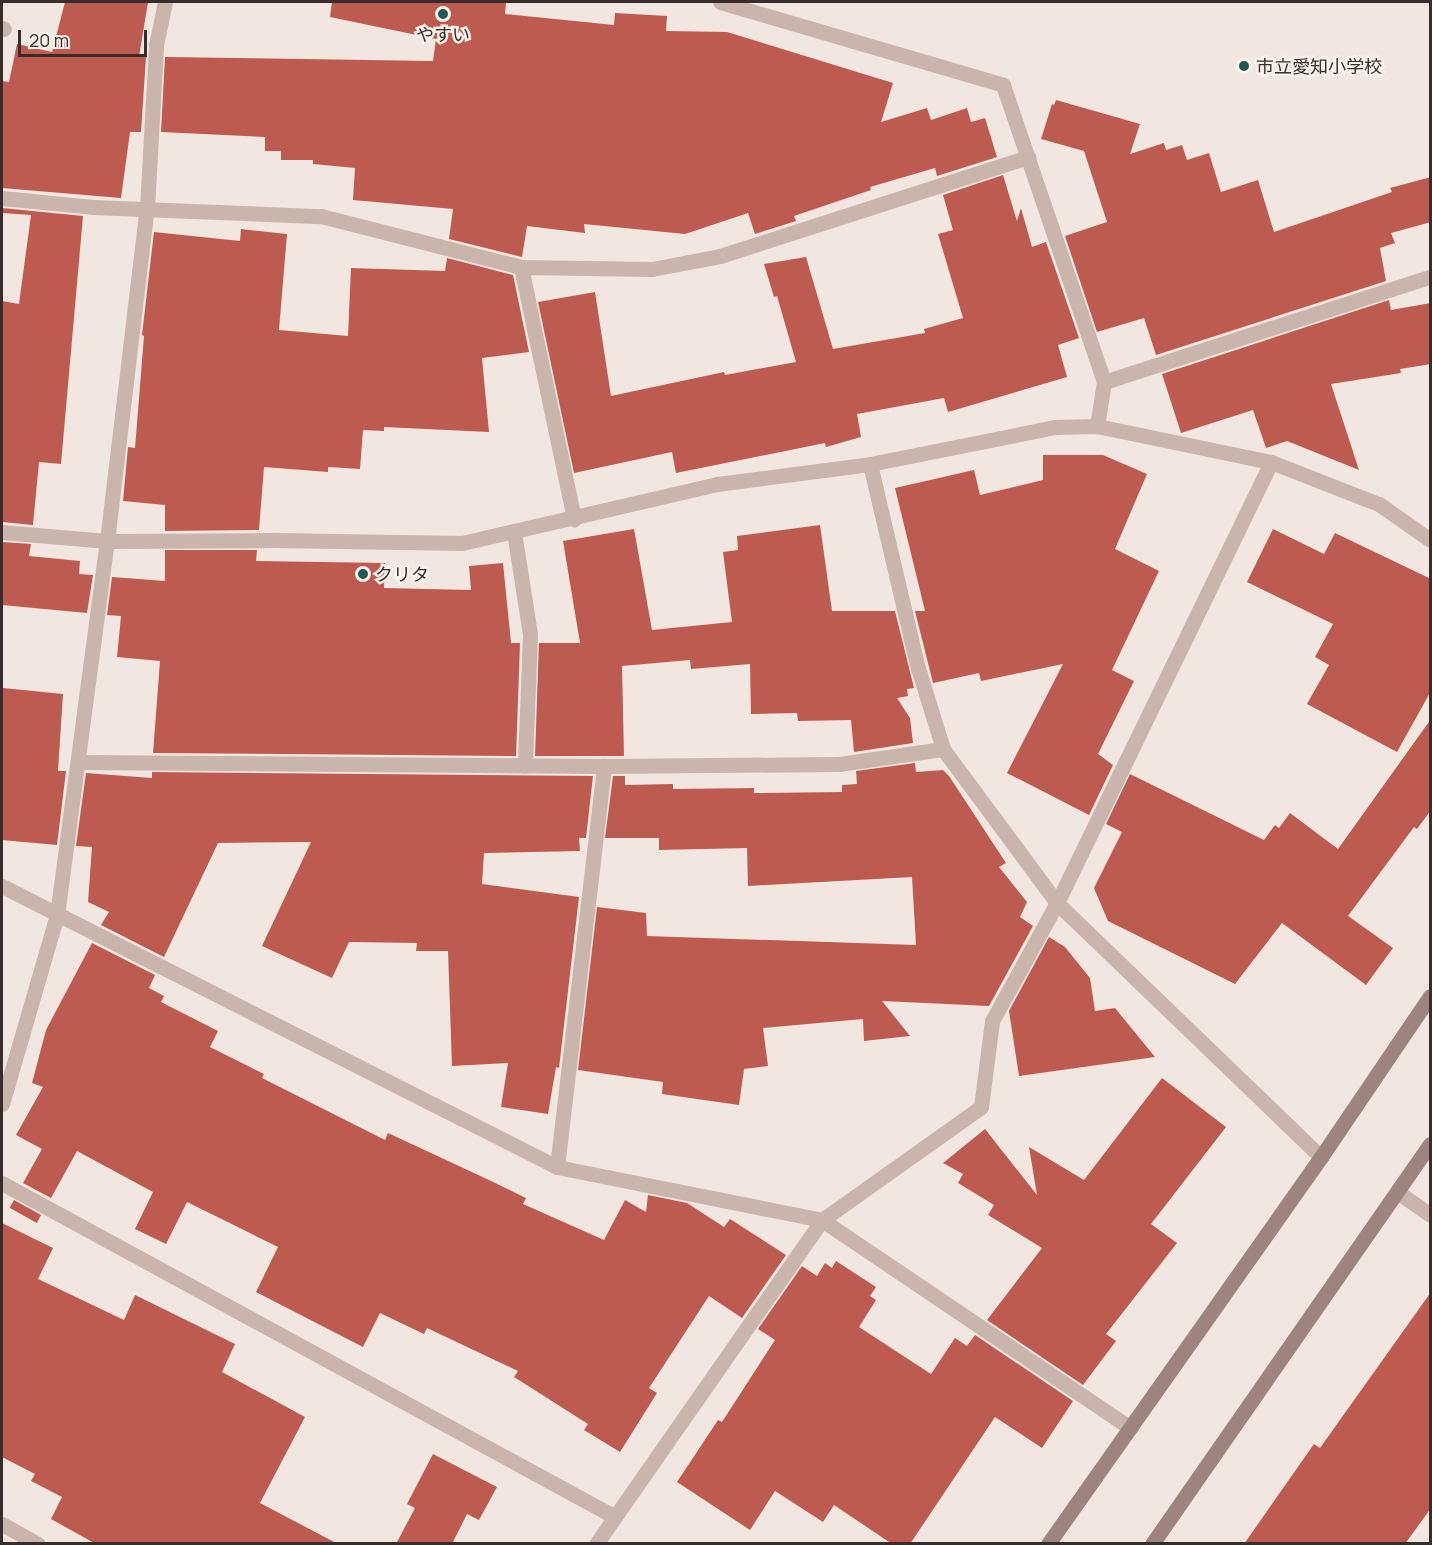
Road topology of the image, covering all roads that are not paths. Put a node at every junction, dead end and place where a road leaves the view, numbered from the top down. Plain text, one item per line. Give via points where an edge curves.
1 (165, 2) edge
2 (720, 2) edge
3 (1028, 157) junction
4 (2, 198) edge
5 (147, 208) junction
6 (521, 267) junction
7 (1431, 277) edge
8 (1104, 382) junction
9 (1097, 426) junction
10 (1271, 462) junction
11 (870, 464) junction
12 (574, 519) junction
13 (2, 532) edge
14 (514, 532) junction
15 (1431, 540) edge
16 (107, 542) junction
17 (943, 748) junction
18 (78, 762) junction
19 (525, 766) junction
20 (604, 766) junction
21 (2, 886) edge
22 (1057, 903) junction
23 (57, 915) junction
24 (1431, 996) edge
25 (2, 1104) edge
26 (1431, 1144) edge
27 (1321, 1157) junction
28 (557, 1167) junction
29 (2, 1184) edge
30 (1399, 1193) junction
31 (1431, 1215) edge
32 (822, 1220) junction
33 (1130, 1428) junction
34 (615, 1517) junction
35 (2, 1524) edge
36 (38, 1544) edge
37 (596, 1544) edge
38 (1048, 1544) edge
39 (1152, 1544) edge

1 - 5 street via 156,45
2 - 3 street via 1004,85
3 - 6 street via 720,256 652,269
3 - 8 street
4 - 5 street
5 - 6 street via 321,216
5 - 16 street
6 - 12 street
7 - 8 street
8 - 9 street
9 - 10 street
9 - 11 street via 1055,427
10 - 15 street via 1379,504
10 - 22 street
11 - 12 street via 717,484
11 - 17 street via 918,668
12 - 14 street
13 - 16 street
14 - 16 street via 462,543
14 - 19 street via 530,634
16 - 18 street
17 - 20 street via 839,764
17 - 22 street
18 - 19 street
18 - 23 street
19 - 20 street
20 - 28 street
21 - 23 street
22 - 27 street
22 - 32 street via 992,1021 981,1107
23 - 25 street
23 - 28 street
24 - 27 street
26 - 30 street
27 - 33 street
28 - 32 street
29 - 34 street
30 - 31 street
30 - 39 street
32 - 33 street
32 - 34 street
33 - 38 street
34 - 37 street
35 - 36 street

